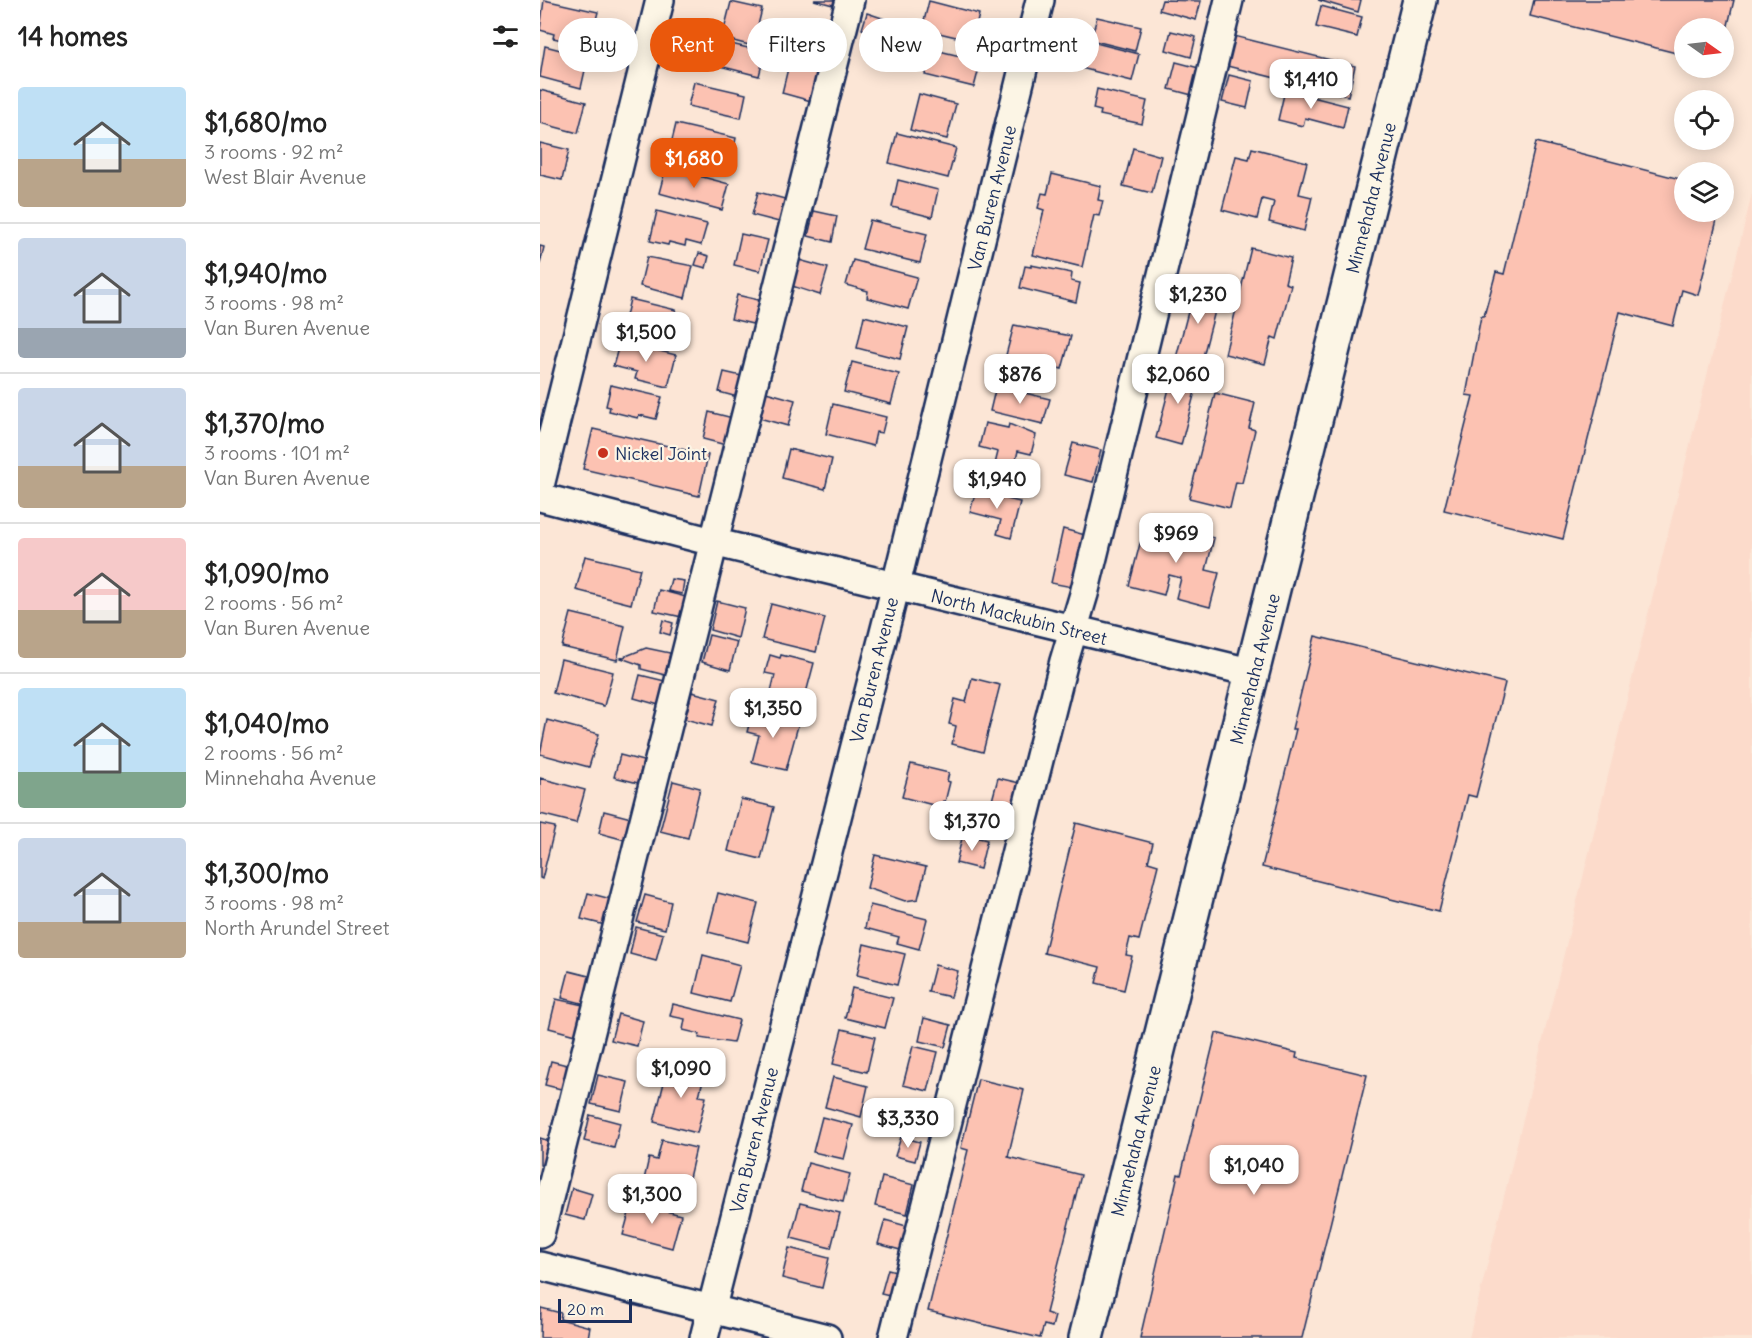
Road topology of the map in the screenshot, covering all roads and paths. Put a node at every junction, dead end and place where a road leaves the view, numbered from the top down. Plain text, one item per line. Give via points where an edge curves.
1 (660, 0) edge
2 (850, 0) edge
3 (1040, 0) edge
4 (1229, 0) edge
5 (1420, 0) edge
6 (540, 486) edge
7 (540, 496) edge
8 (712, 542) junction
9 (896, 586) junction
10 (1073, 631) junction
11 (1254, 673) junction
12 (540, 1234) edge
13 (540, 1266) edge
14 (711, 1308) junction
15 (704, 1338) edge
16 (827, 1338) edge
17 (893, 1338) edge
18 (1086, 1338) edge

1 - 6 street
2 - 8 street
3 - 9 street, Van Buren Avenue
4 - 10 street
5 - 11 main road, Minnehaha Avenue
7 - 8 street, North Mackubin Street
8 - 9 street, North Mackubin Street
8 - 12 street
9 - 10 street, North Mackubin Street
9 - 14 street, Van Buren Avenue
10 - 11 street, North Mackubin Street
10 - 17 street
11 - 18 main road, Minnehaha Avenue
13 - 14 street
14 - 15 street, Van Buren Avenue
14 - 16 street

